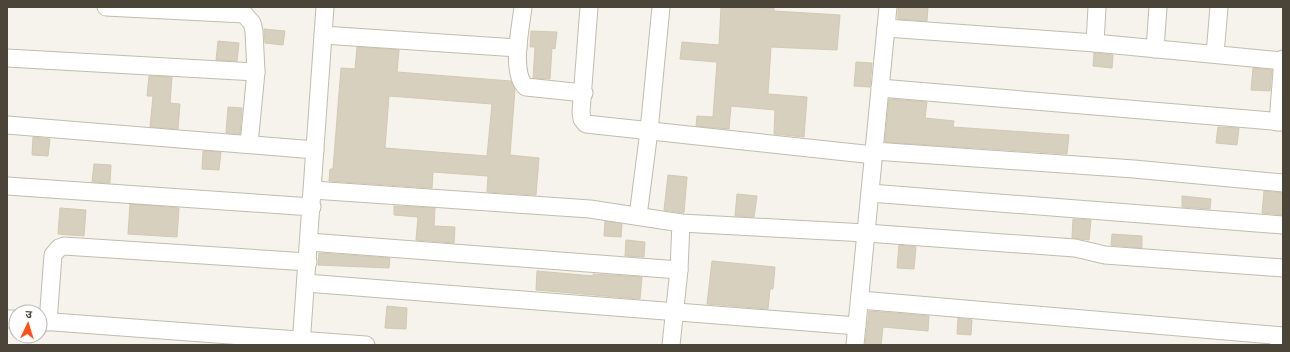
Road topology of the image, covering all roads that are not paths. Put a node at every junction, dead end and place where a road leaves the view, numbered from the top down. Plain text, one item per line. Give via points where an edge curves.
1 (106, 7) edge
2 (324, 7) edge
3 (523, 7) edge
4 (589, 7) edge
5 (660, 7) edge
6 (888, 7) edge
7 (1097, 7) edge
8 (1158, 7) edge
9 (1219, 7) edge
10 (886, 28) junction
11 (323, 35) junction
12 (1095, 43) junction
13 (518, 48) junction
14 (1155, 49) junction
15 (1215, 54) junction
16 (7, 58) edge
17 (1283, 60) edge
18 (256, 72) junction
19 (880, 88) junction
20 (584, 93) junction
21 (1281, 122) edge
22 (7, 125) edge
23 (649, 131) junction
24 (249, 144) junction
25 (315, 150) junction
26 (874, 153) junction
27 (1283, 183) edge
28 (7, 186) edge
29 (870, 193) junction
30 (312, 198) junction
31 (638, 216) junction
32 (681, 223) junction
33 (1283, 225) edge
34 (866, 233) junction
35 (309, 242) junction
36 (308, 262) junction
37 (1283, 268) edge
38 (679, 270) junction
39 (306, 283) junction
40 (860, 300) junction
41 (46, 304) edge
42 (674, 312) junction
43 (48, 321) edge
44 (858, 326) junction
45 (1283, 336) edge
46 (1283, 341) edge
47 (301, 343) edge
48 (366, 345) edge
49 (671, 345) edge
50 (855, 345) edge
51 (1280, 345) edge

1 - 18 street via 244,14 252,23 254,30
2 - 11 street
3 - 13 street
4 - 20 street
5 - 23 street
6 - 10 street
7 - 12 street
8 - 14 street
9 - 15 street
10 - 12 street
10 - 19 street
11 - 13 street
11 - 25 street
12 - 14 street
13 - 20 street via 520,78 526,87
14 - 15 street
15 - 17 street
16 - 18 street
17 - 21 street
18 - 24 street
19 - 21 street
19 - 26 street
20 - 23 street via 582,119 586,124
22 - 24 street
23 - 26 street
23 - 31 street
24 - 25 street
25 - 30 street
26 - 27 street via 1134,169
26 - 29 street
28 - 30 street
29 - 33 street
29 - 34 street
30 - 31 street via 590,209
30 - 35 street
31 - 32 street
32 - 34 street
32 - 38 street
34 - 37 street via 1075,248 1105,255
34 - 40 street
35 - 36 street
35 - 38 street
36 - 39 street
36 - 41 street via 64,246 53,255
38 - 42 street
39 - 42 street
39 - 47 street
40 - 44 street
40 - 45 street
42 - 44 street
42 - 49 street
43 - 47 street
44 - 50 street
46 - 51 street
47 - 48 street

